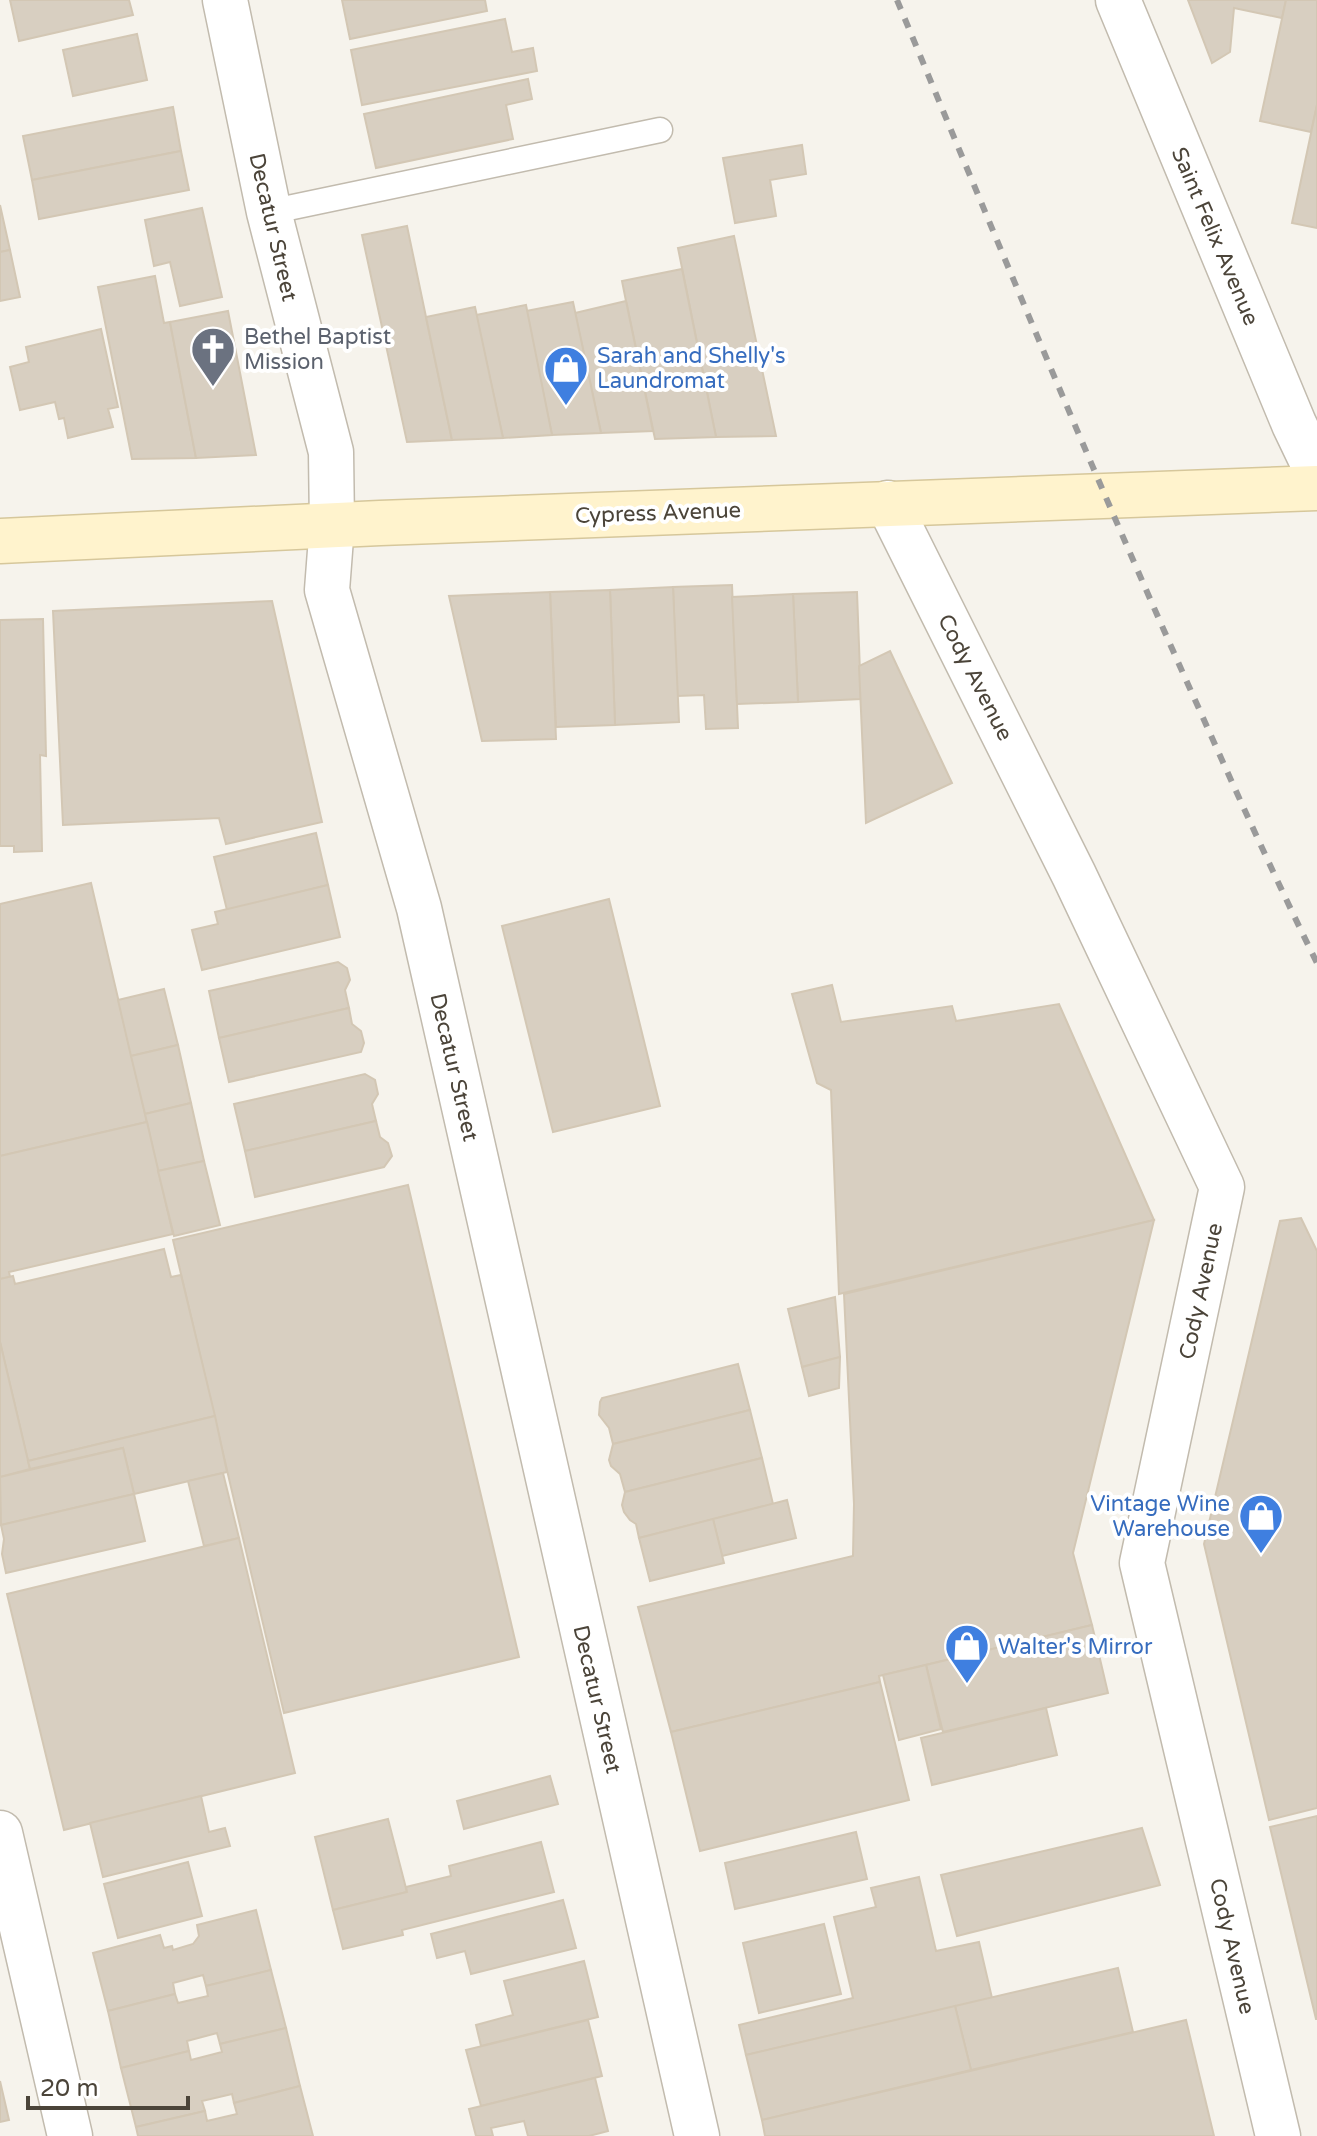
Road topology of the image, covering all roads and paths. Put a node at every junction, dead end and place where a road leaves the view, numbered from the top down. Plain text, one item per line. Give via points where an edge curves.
1 (225, 0) edge
2 (1118, 0) edge
3 (660, 130) dead end
4 (269, 212) junction
5 (1317, 472) edge
6 (1317, 488) edge
7 (888, 503) junction
8 (332, 525) junction
9 (0, 541) edge
10 (0, 1833) edge
11 (70, 2136) edge
12 (697, 2136) edge
13 (1278, 2136) edge

1 - 4 street, Decatur Street
2 - 5 street, Saint Felix Avenue
3 - 4 lane
4 - 8 street, Decatur Street via 331,452
6 - 7 main road, Cypress Avenue
7 - 8 main road, Cypress Avenue
7 - 13 street, Cody Avenue via 1222,1187 1142,1563
8 - 9 main road, Cypress Avenue
8 - 12 street, Decatur Street via 327,590 419,908
10 - 11 street

